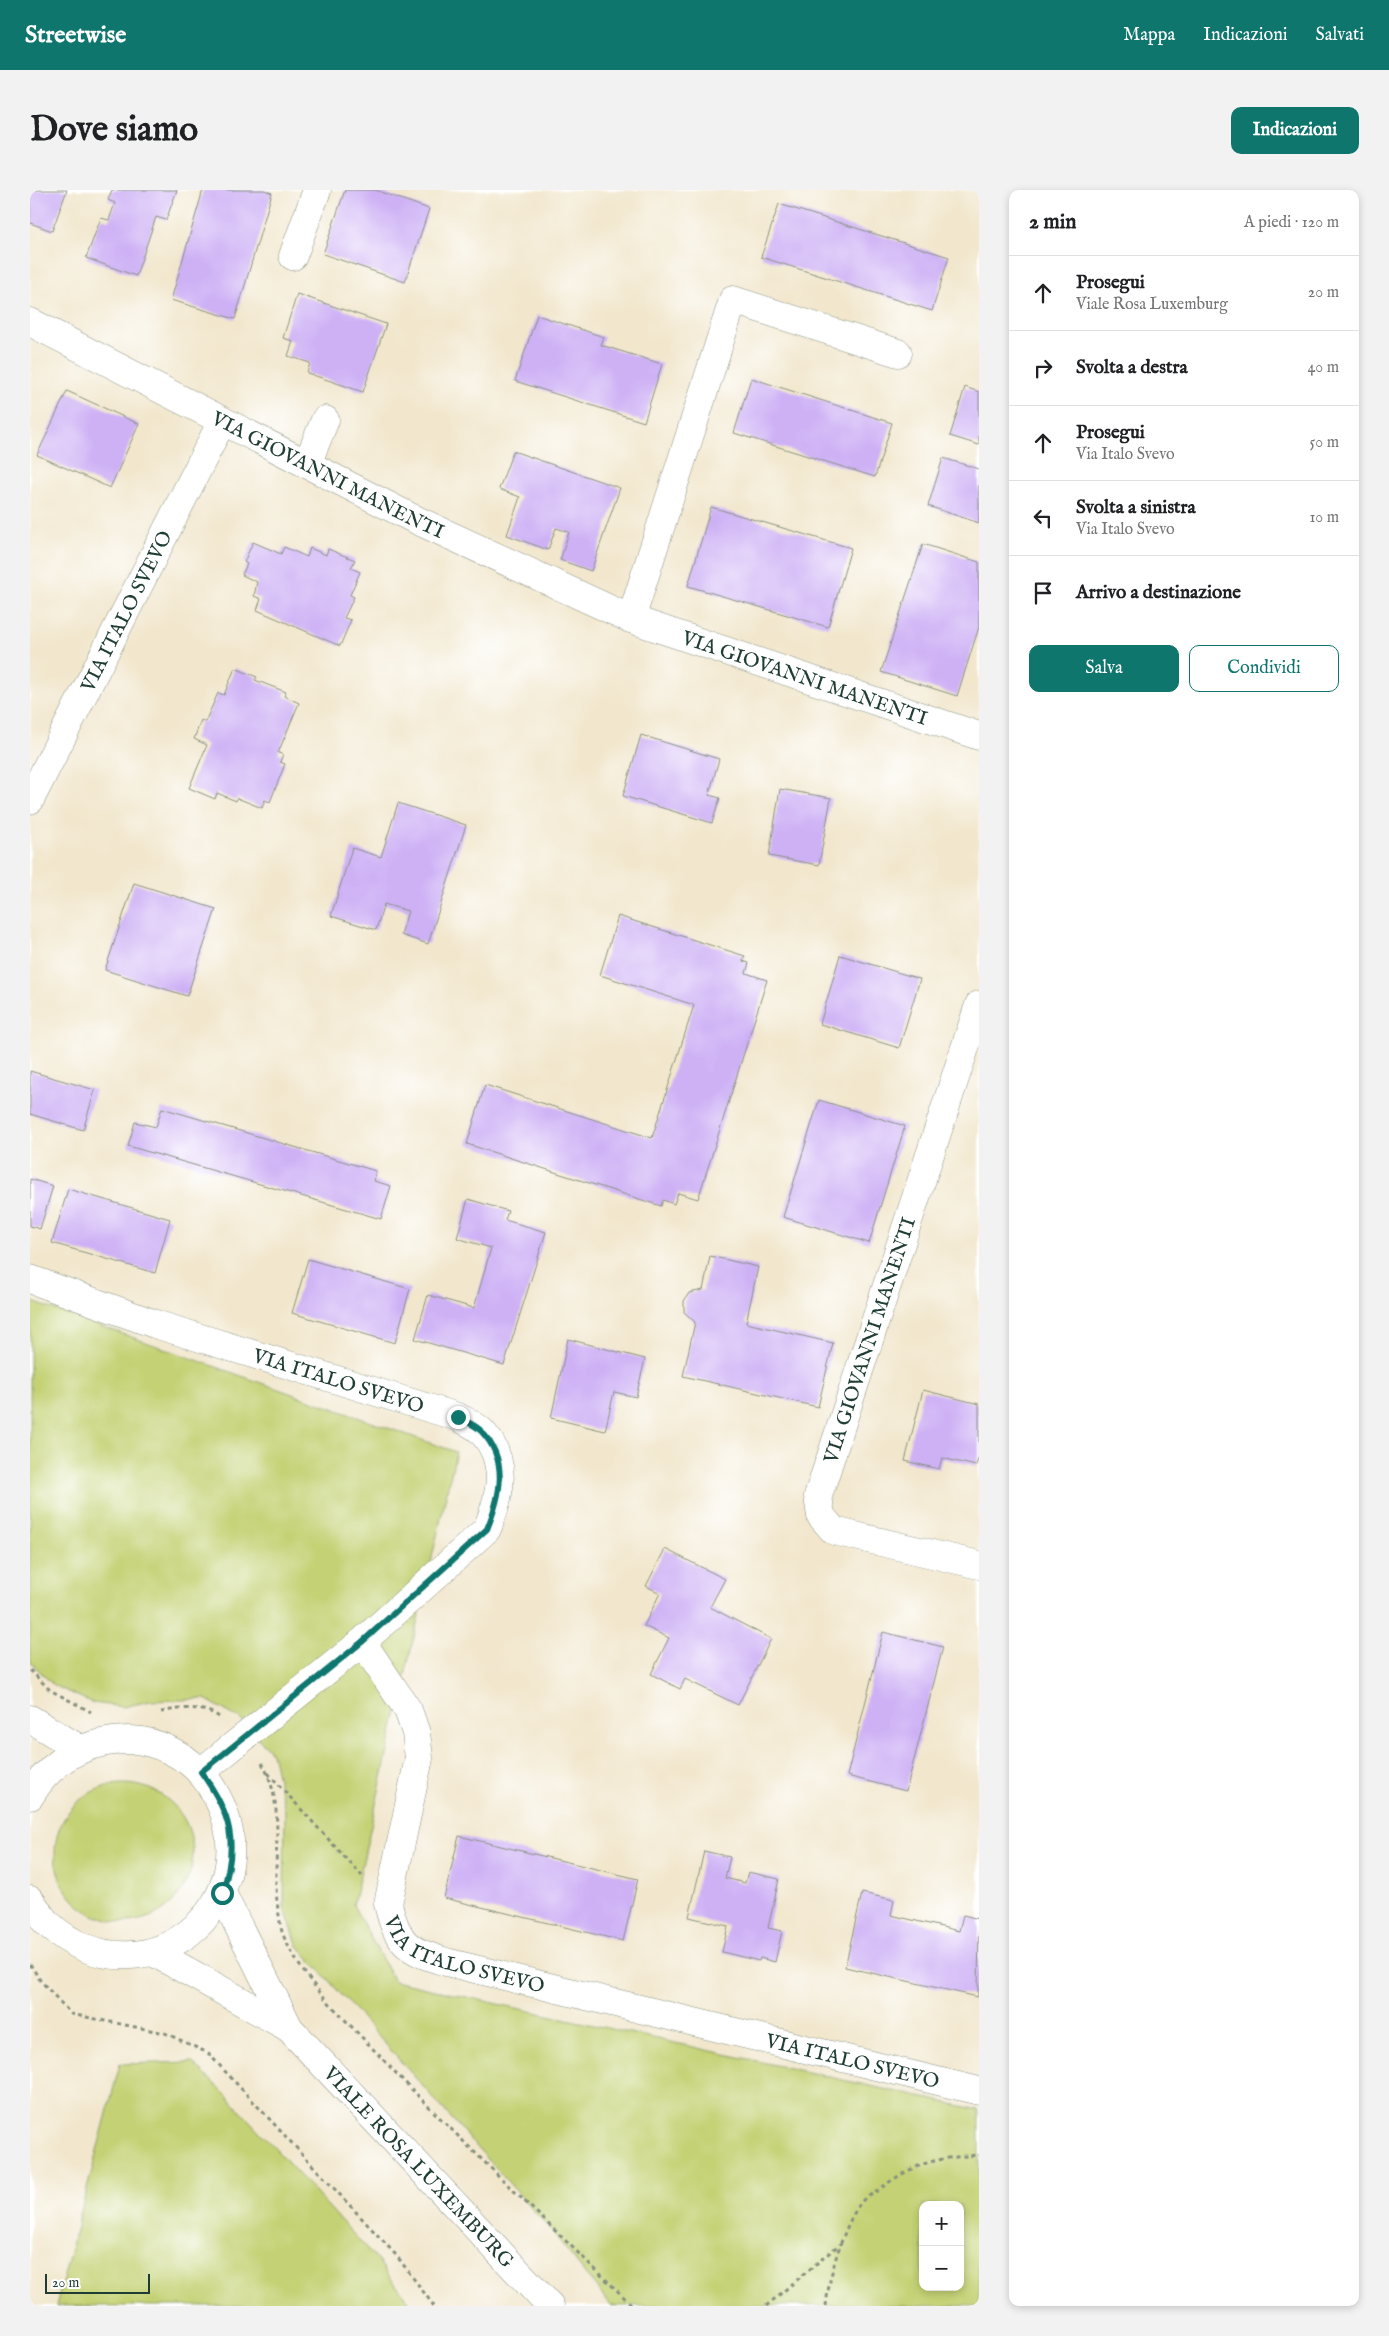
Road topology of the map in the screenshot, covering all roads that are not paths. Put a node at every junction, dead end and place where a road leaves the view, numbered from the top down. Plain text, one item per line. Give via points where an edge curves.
1 (317, 190) edge
2 (293, 256) dead end
3 (30, 322) edge
4 (898, 353) dead end
5 (325, 420) dead end
6 (222, 421) junction
7 (307, 464) junction
8 (631, 618) junction
9 (979, 736) edge
10 (30, 800) edge
11 (979, 1005) edge
12 (30, 1280) edge
13 (979, 1565) edge
14 (362, 1642) junction
15 (30, 1719) edge
16 (80, 1749) junction
17 (201, 1772) junction
18 (30, 1796) edge
19 (222, 1893) junction
20 (30, 1900) edge
21 (30, 1928) edge
22 (72, 1942) junction
23 (153, 1952) junction
24 (289, 2028) junction
25 (979, 2091) edge
26 (550, 2306) edge

1 - 2 street
3 - 6 street, VIA GIOVANNI MANENTI
4 - 8 street via 733,300
5 - 7 street
6 - 7 street, VIA GIOVANNI MANENTI
6 - 10 street, VIA ITALO SVEVO
7 - 8 street, VIA GIOVANNI MANENTI via 410,517
8 - 9 street, VIA GIOVANNI MANENTI
11 - 13 street, VIA GIOVANNI MANENTI via 818,1496 821,1516 834,1531
12 - 14 street, VIA ITALO SVEVO via 155,1324 458,1417 480,1430 495,1450 500,1475 498,1503 487,1529
14 - 17 street
14 - 25 street, VIA ITALO SVEVO via 408,1710 416,1733 419,1758 388,1904 392,1923 403,1943 429,1957
15 - 16 street
16 - 17 street via 107,1741 132,1740 158,1745 181,1756
16 - 18 street via 57,1763
17 - 19 street via 217,1794 228,1820 232,1847
19 - 23 street via 205,1919 181,1939
19 - 24 street, VIALE ROSA LUXEMBURG
20 - 22 street via 46,1923
21 - 22 street
22 - 23 street via 101,1953 132,1955
23 - 24 street, VIALE ROSA LUXEMBURG
24 - 26 street, VIALE ROSA LUXEMBURG

